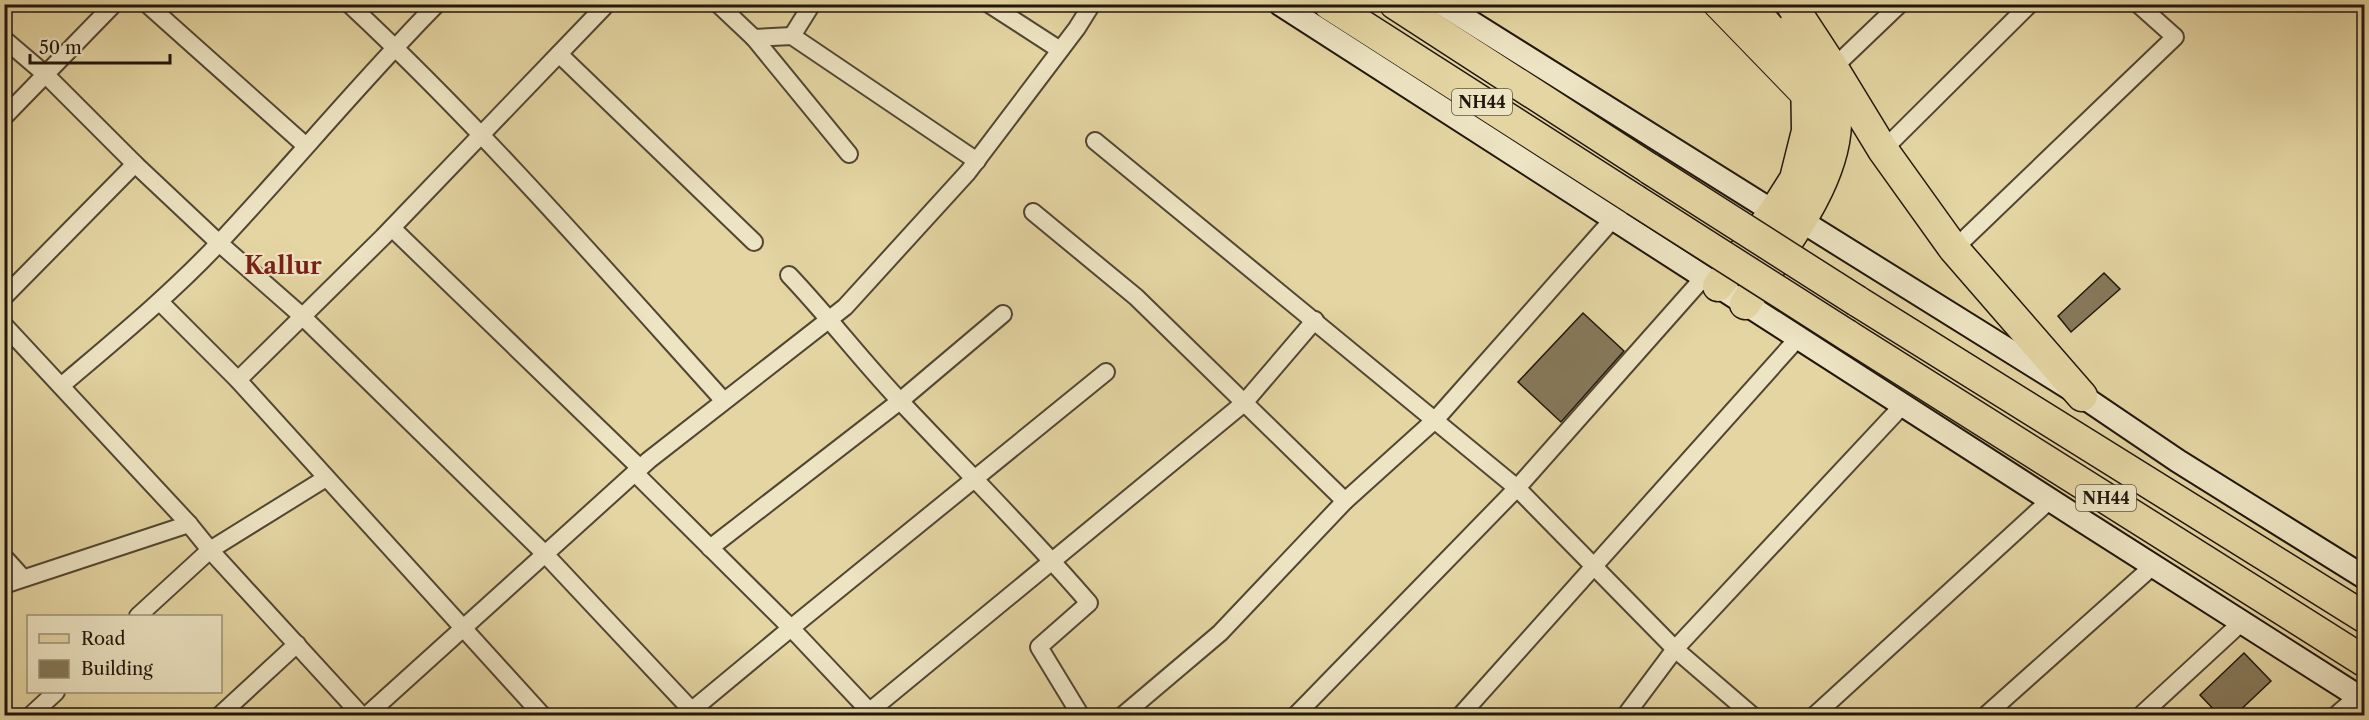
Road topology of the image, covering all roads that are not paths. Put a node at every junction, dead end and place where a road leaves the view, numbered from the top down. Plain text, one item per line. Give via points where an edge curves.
1 (114, 4) edge
2 (147, 4) edge
3 (349, 4) edge
4 (437, 4) edge
5 (718, 4) edge
6 (812, 4) edge
7 (989, 4) edge
8 (1092, 4) edge
9 (1280, 4) edge
10 (1329, 4) edge
11 (1395, 4) edge
12 (1442, 4) edge
13 (1716, 4) edge
14 (1751, 4) edge
15 (1789, 4) edge
16 (1900, 4) edge
17 (2030, 4) edge
18 (2138, 4) edge
19 (604, 7) dead end
20 (792, 36) junction
21 (754, 38) junction
22 (4, 39) edge
23 (395, 47) junction
24 (1060, 50) junction
25 (560, 54) junction
26 (1819, 68) junction
27 (45, 74) junction
28 (1807, 98) junction
29 (4, 117) edge
30 (480, 136) junction
31 (1095, 141) dead end
32 (306, 146) junction
33 (1883, 150) junction
34 (849, 154) dead end
35 (977, 160) junction
36 (135, 164) junction
37 (1624, 209) junction
38 (1033, 212) dead end
39 (1787, 216) junction
40 (392, 228) junction
41 (754, 242) dead end
42 (219, 243) junction
43 (1954, 249) junction
44 (789, 275) dead end
45 (1711, 282) junction
46 (4, 297) edge
47 (160, 302) junction
48 (1745, 304) junction
49 (1003, 314) dead end
50 (302, 316) junction
51 (830, 318) junction
52 (1314, 320) junction
53 (4, 325) edge
54 (1798, 338) junction
55 (1106, 372) dead end
56 (238, 380) junction
57 (61, 386) junction
58 (2082, 396) junction
59 (724, 401) junction
60 (900, 401) junction
61 (1244, 402) junction
62 (1903, 405) junction
63 (1436, 419) junction
64 (638, 470) junction
65 (326, 478) junction
66 (974, 478) junction
67 (1517, 488) junction
68 (2050, 500) junction
69 (1345, 501) junction
70 (189, 524) junction
71 (710, 549) junction
72 (210, 550) junction
73 (544, 554) junction
74 (4, 556) edge
75 (1053, 561) junction
76 (1595, 566) junction
77 (2153, 566) junction
78 (2364, 577) edge
79 (23, 578) junction
80 (4, 585) edge
81 (139, 615) edge
82 (2364, 617) edge
83 (2242, 622) junction
84 (463, 628) junction
85 (791, 628) junction
86 (297, 644) junction
87 (1676, 649) junction
88 (2364, 661) edge
89 (55, 693) edge
90 (2361, 698) edge
91 (872, 713) edge
92 (691, 714) edge
93 (30, 716) edge
94 (219, 716) edge
95 (362, 716) edge
96 (366, 716) edge
97 (543, 716) edge
98 (1081, 716) edge
99 (1122, 716) edge
100 (1295, 716) edge
101 (1460, 716) edge
102 (1625, 716) edge
103 (1752, 716) edge
104 (1814, 716) edge
105 (1984, 716) edge
106 (2140, 716) edge
107 (2335, 716) edge

1 - 27 street
2 - 32 street
3 - 23 street
4 - 23 street
5 - 21 street
6 - 20 street
7 - 24 street
8 - 24 street
9 - 37 street
10 - 37 highway, NH44
11 - 82 highway, NH44, bridge via 1857,302
12 - 39 street
13 - 28 main road
14 - 26 main road
15 - 26 highway
16 - 26 street
17 - 33 street
18 - 43 street via 2175,37
19 - 25 street
20 - 21 street
20 - 35 street
21 - 34 street
22 - 27 street
23 - 30 street
23 - 32 street
24 - 35 street
25 - 30 street
25 - 41 street
26 - 28 highway
26 - 33 highway
26 - 39 highway via 1836,125 1831,154 1819,187
27 - 29 street
27 - 36 street
28 - 39 highway via 1807,131
30 - 40 street
30 - 59 street
31 - 52 street
32 - 42 street
33 - 43 highway
35 - 51 street via 845,307
36 - 42 street
36 - 46 street
37 - 45 street
37 - 63 street
37 - 88 highway, NH44, bridge via 1846,335
38 - 61 street via 1136,297
39 - 45 highway
39 - 48 highway
39 - 58 street
40 - 50 street
40 - 64 street
42 - 47 street
42 - 50 street
43 - 58 highway
44 - 51 street
45 - 48 street
45 - 67 street
47 - 56 street
47 - 57 street
48 - 54 street
49 - 60 street
50 - 56 street
50 - 73 street
51 - 59 street
51 - 60 street
52 - 61 street
52 - 63 street
53 - 57 street
54 - 62 street
54 - 76 street
55 - 66 street
56 - 65 street
57 - 70 street
58 - 78 street
59 - 64 street
60 - 66 street
60 - 71 street
61 - 69 street
61 - 75 street
62 - 68 street
62 - 87 street
63 - 67 street
63 - 69 street
64 - 71 street
64 - 73 street
65 - 72 street
65 - 84 street
66 - 75 street
66 - 85 street
67 - 76 street
67 - 100 street
68 - 77 street
68 - 104 street
69 - 99 street via 1220,633
70 - 72 street
70 - 79 street
71 - 85 street
72 - 81 street
72 - 86 street
73 - 84 street
73 - 92 street
74 - 79 street
75 - 91 street
75 - 98 street via 1089,603 1039,648
76 - 87 street
76 - 101 street
77 - 83 street
77 - 105 street
79 - 80 street
83 - 90 street
83 - 106 street
84 - 96 street
84 - 97 street
85 - 91 street
85 - 92 street
86 - 94 street
86 - 95 street
87 - 102 street
87 - 103 street
89 - 93 street
90 - 107 street

